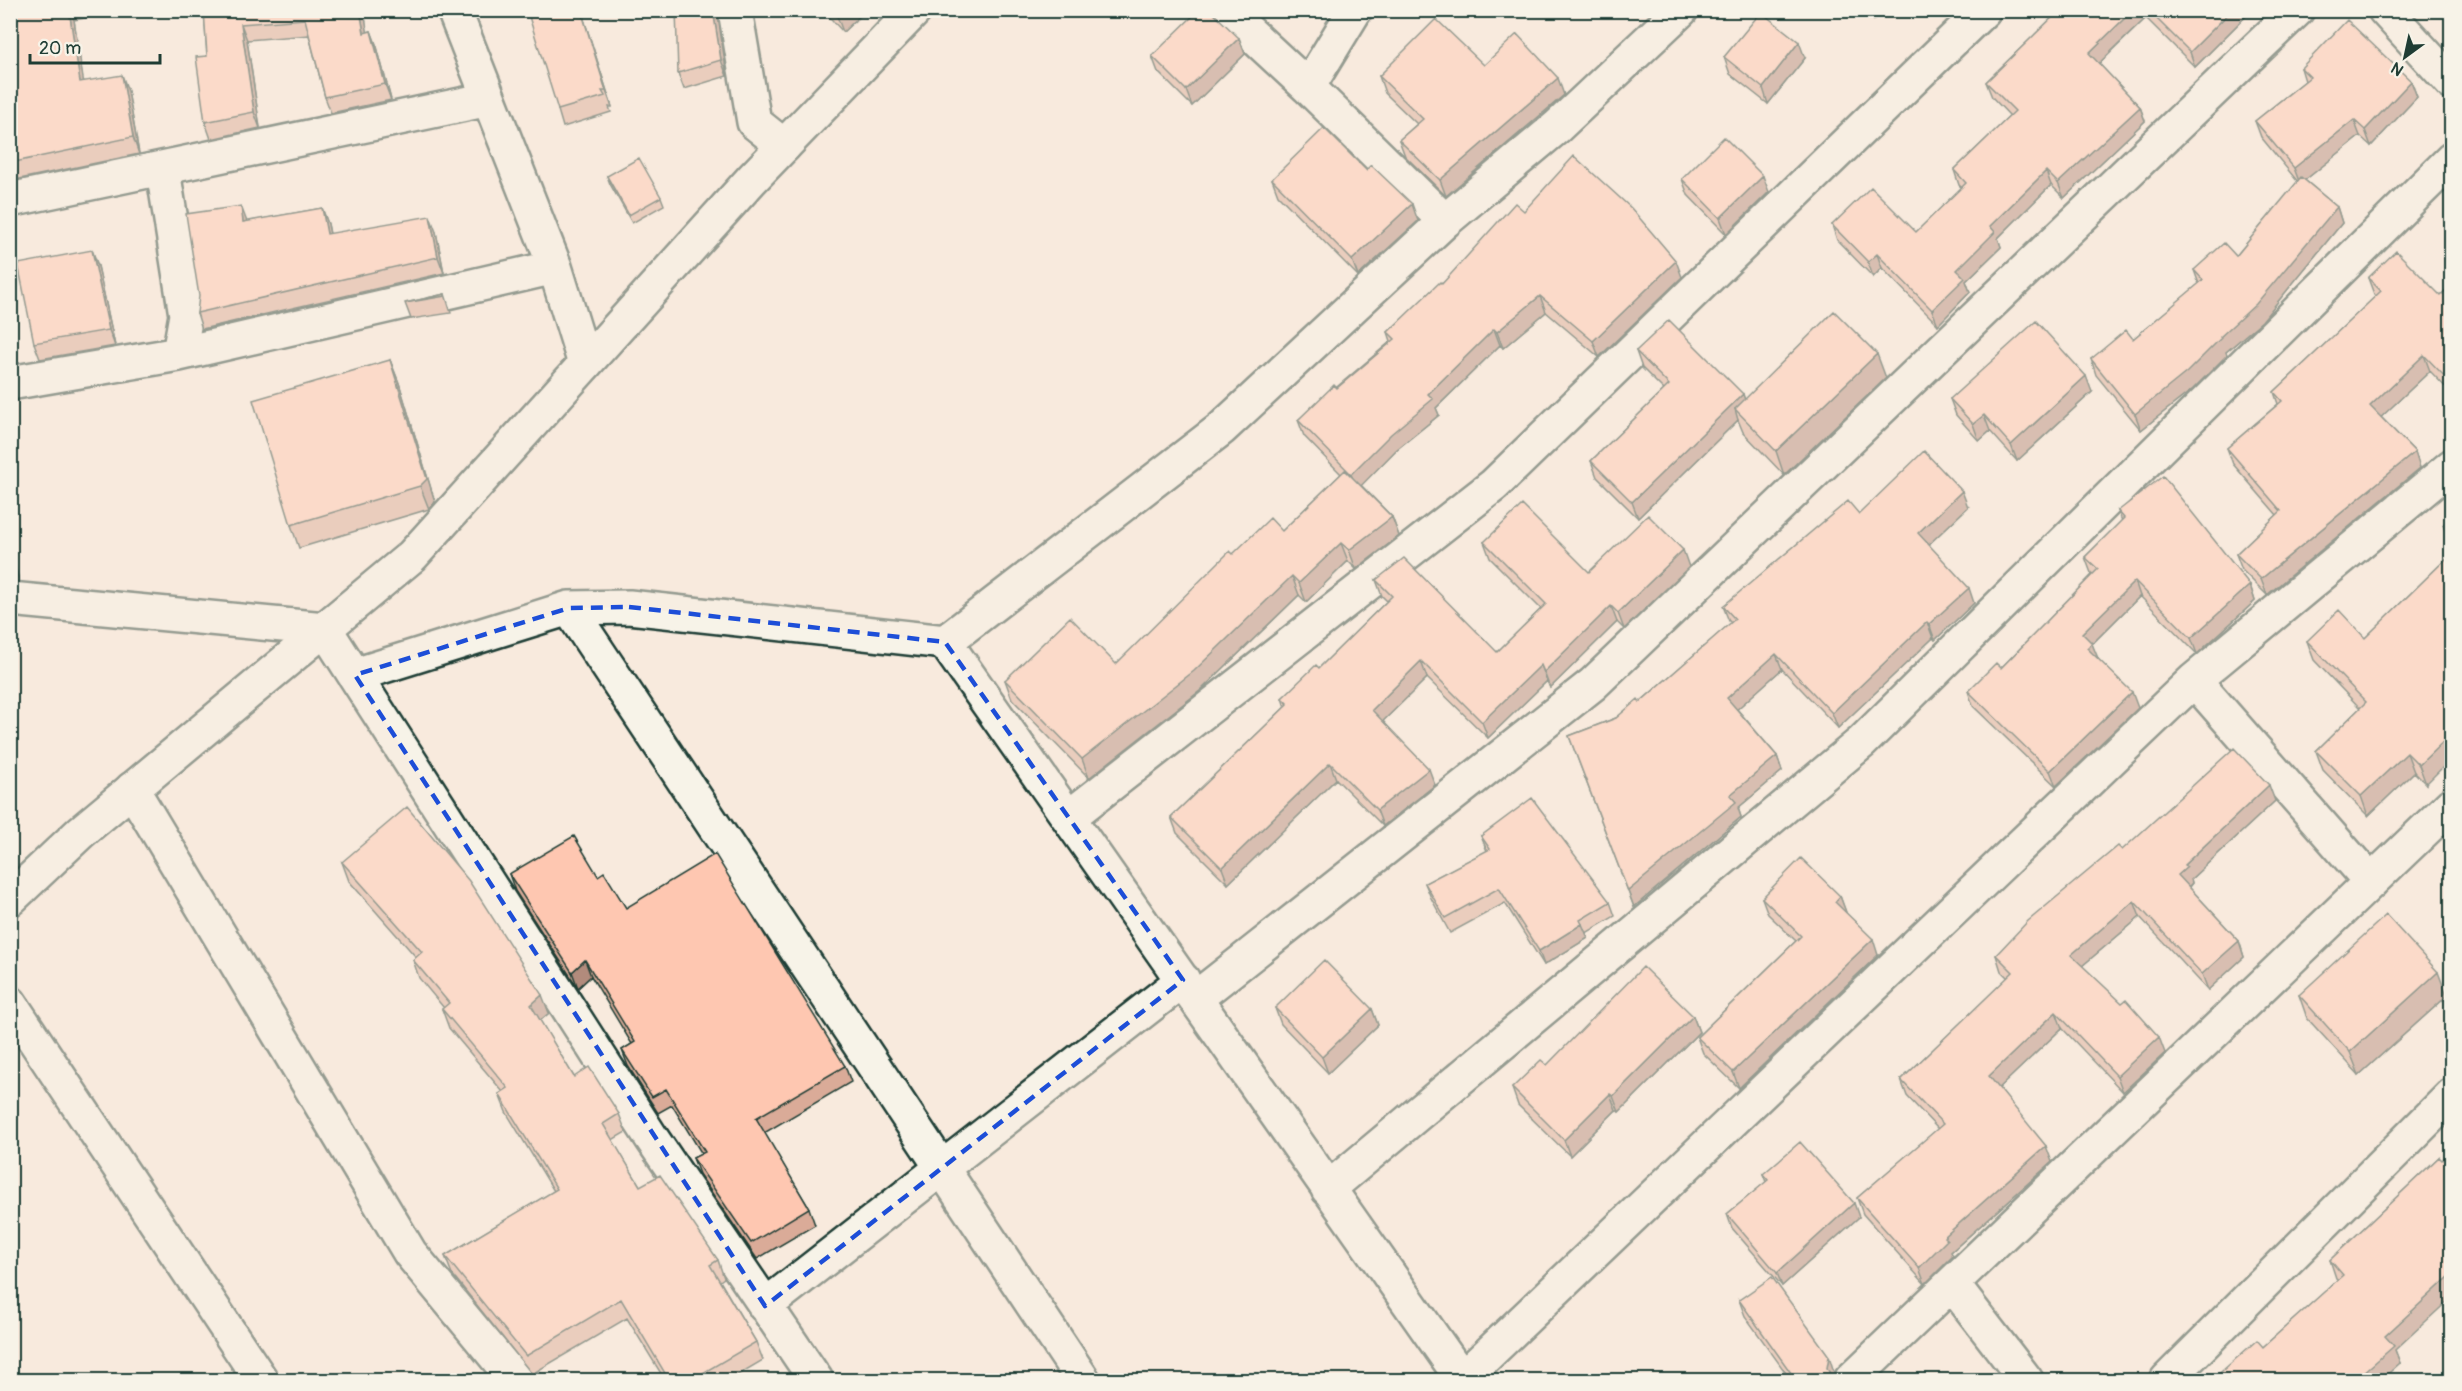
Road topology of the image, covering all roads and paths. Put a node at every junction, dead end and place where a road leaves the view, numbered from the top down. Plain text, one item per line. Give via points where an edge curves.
1 (454, 10) edge
2 (735, 10) edge
3 (915, 10) edge
4 (1225, 10) edge
5 (1355, 10) edge
6 (1681, 10) edge
7 (1984, 10) edge
8 (2297, 10) edge
9 (2385, 10) edge
10 (2451, 83) edge
11 (1308, 87) junction
12 (489, 99) junction
13 (784, 146) junction
14 (2451, 159) edge
15 (164, 170) junction
16 (10, 200) edge
17 (1445, 221) junction
18 (555, 267) junction
19 (179, 354) junction
20 (585, 364) junction
21 (10, 383) edge
22 (2451, 466) edge
23 (10, 599) edge
24 (569, 608) junction
25 (325, 629) junction
26 (945, 642) junction
27 (355, 675) junction
28 (2194, 680) junction
29 (132, 789) junction
30 (2451, 804) edge
31 (1069, 817) junction
32 (2371, 882) junction
33 (10, 899) edge
34 (1189, 989) junction
35 (10, 1003) edge
36 (2451, 1095) edge
37 (941, 1169) junction
38 (1328, 1189) junction
39 (1952, 1284) junction
40 (765, 1306) junction
41 (261, 1380) edge
42 (515, 1380) edge
43 (816, 1380) edge
44 (1083, 1380) edge
45 (1462, 1380) edge
46 (1851, 1380) edge
47 (2026, 1380) edge
48 (2167, 1380) edge

1 - 12 street
2 - 13 street via 754,122
3 - 13 street
4 - 11 street
5 - 11 street
6 - 17 street via 1557,127
7 - 31 street via 1494,485
8 - 34 street via 1593,684
9 - 10 street
11 - 17 street
12 - 15 street
12 - 18 street
13 - 20 street
14 - 38 street via 1862,742
15 - 16 street
15 - 19 street via 186,315
17 - 26 street via 1221,429
18 - 19 street
18 - 20 street
19 - 21 street
20 - 25 street via 412,556
22 - 28 street
23 - 25 street
24 - 26 street via 629,607
24 - 27 street
24 - 37 street
25 - 27 street
25 - 29 street
26 - 31 street
27 - 40 street via 651,1137
28 - 32 street
28 - 45 street
29 - 33 street
29 - 42 street via 410,1253
30 - 32 street
31 - 34 street
32 - 39 street
34 - 37 street
34 - 38 street
35 - 41 street
36 - 48 street
37 - 40 street
37 - 44 street
38 - 45 street
39 - 46 street
39 - 47 street
40 - 43 street

